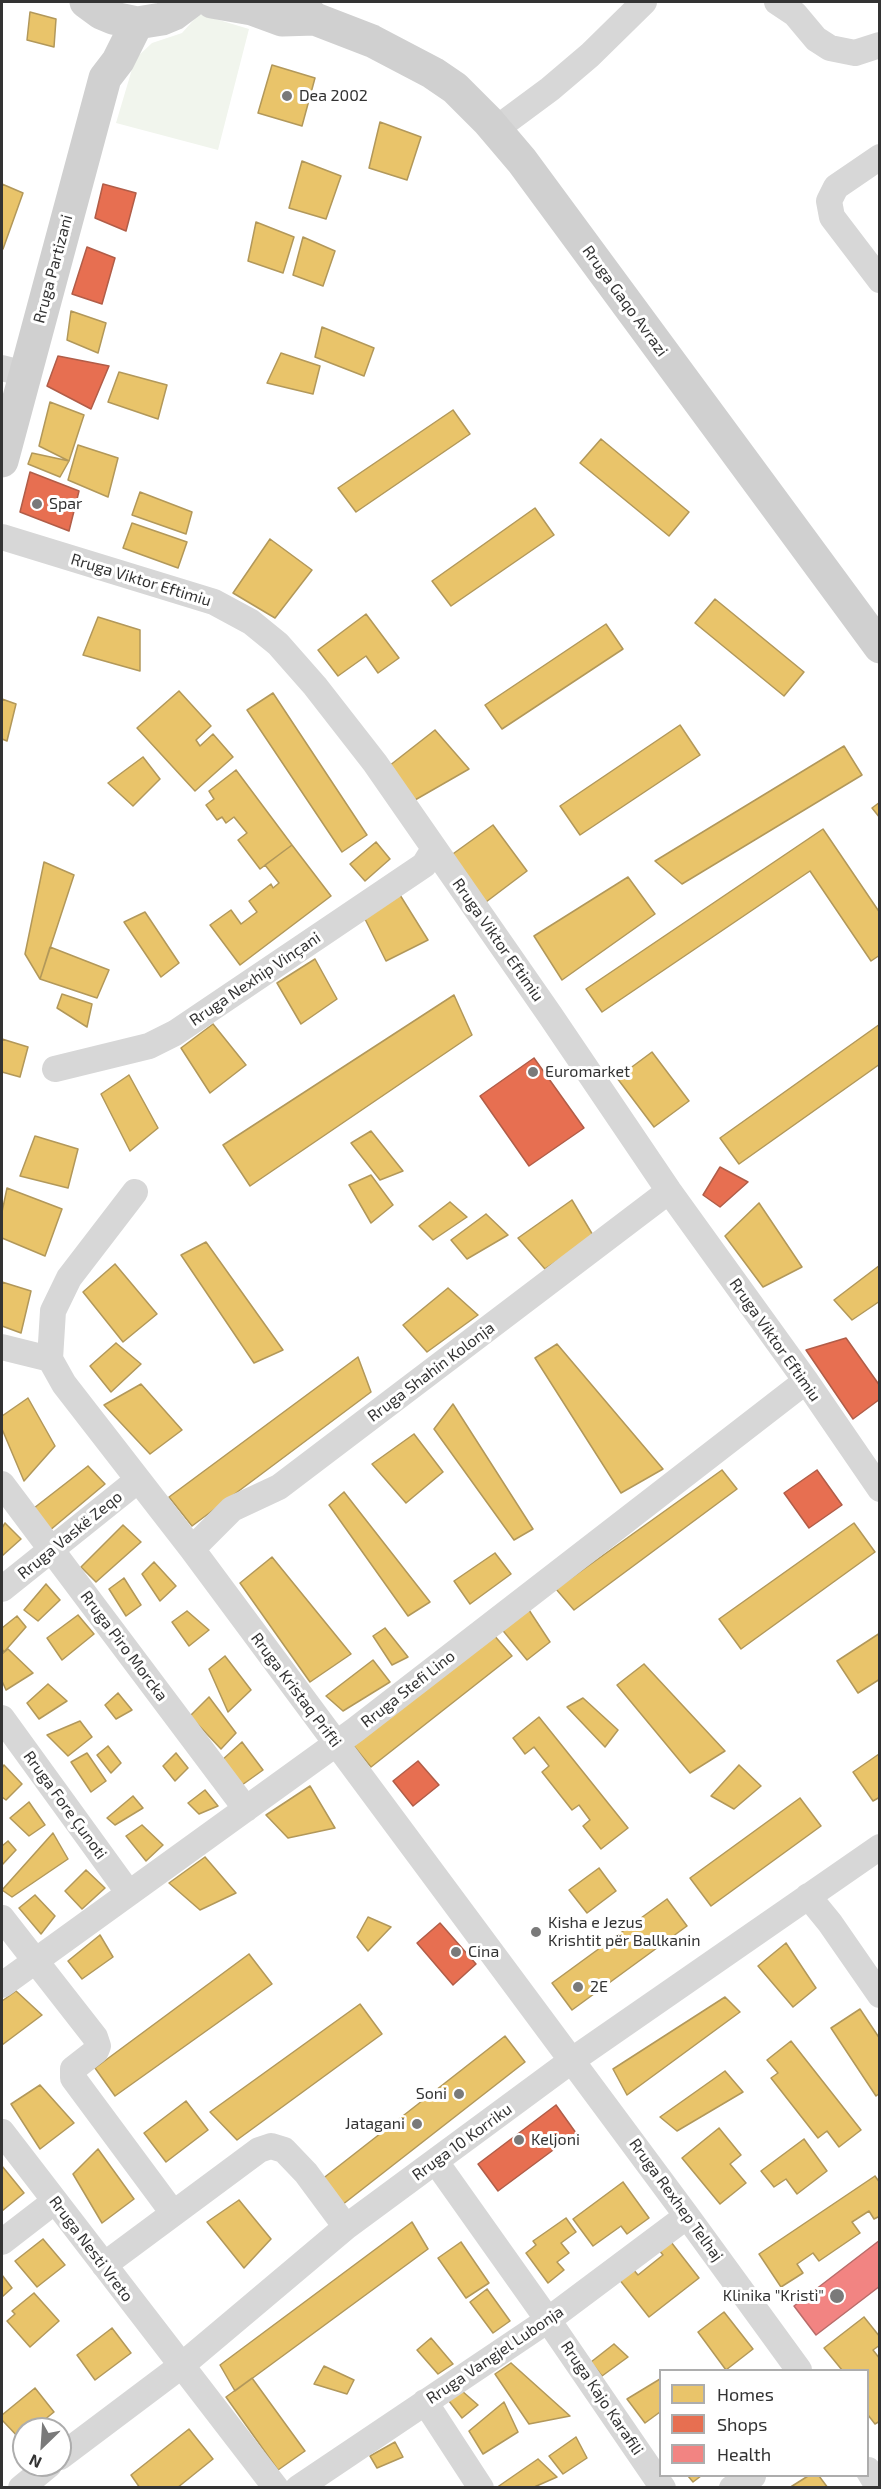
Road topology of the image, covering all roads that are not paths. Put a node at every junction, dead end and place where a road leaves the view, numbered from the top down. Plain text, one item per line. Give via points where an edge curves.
1 (190, 2) edge
2 (212, 2) edge
3 (644, 2) edge
4 (777, 2) edge
5 (94, 7) edge
6 (305, 10) edge
7 (137, 23) junction
8 (879, 45) edge
9 (105, 78) junction
10 (496, 129) junction
11 (879, 157) edge
12 (879, 280) edge
13 (13, 371) edge
14 (2, 461) edge
15 (2, 537) edge
16 (879, 647) edge
17 (434, 849) junction
18 (55, 1069) dead end
19 (669, 1191) junction
20 (135, 1192) dead end
21 (2, 1347) edge
22 (50, 1359) junction
23 (806, 1381) junction
24 (138, 1480) junction
25 (2, 1484) edge
26 (879, 1489) edge
27 (192, 1549) junction
28 (51, 1550) junction
29 (2, 1589) edge
30 (2, 1718) edge
31 (336, 1744) junction
32 (246, 1809) junction
33 (879, 1847) edge
34 (128, 1892) junction
35 (808, 1896) junction
36 (2, 1918) edge
37 (34, 1962) junction
38 (2, 1985) edge
39 (879, 1995) edge
40 (571, 2061) junction
41 (2, 2132) edge
42 (436, 2162) junction
43 (55, 2201) junction
44 (173, 2214) junction
45 (687, 2216) junction
46 (345, 2228) junction
47 (2, 2242) edge
48 (104, 2265) junction
49 (548, 2320) junction
50 (181, 2366) junction
51 (798, 2369) edge
52 (425, 2402) junction
53 (72, 2448) edge
54 (869, 2473) edge
55 (34, 2477) edge
56 (750, 2477) edge
57 (21, 2487) edge
58 (276, 2487) edge
59 (298, 2487) edge
60 (481, 2487) edge
61 (663, 2487) edge
62 (732, 2487) edge
63 (879, 2487) edge

1 - 7 main road via 162,19
2 - 6 main road, Rruga Gaqo Avrazi via 252,9 282,20
3 - 10 street via 590,55
4 - 8 street via 830,48 855,53
5 - 7 main road via 119,20
5 - 9 main road, Rruga Partizani
6 - 10 main road, Rruga Gaqo Avrazi via 434,73
7 - 9 main road, Rruga Partizani via 118,62
9 - 13 main road, Rruga Partizani
10 - 16 main road, Rruga Gaqo Avrazi
11 - 12 street via 836,187 829,201 832,217
13 - 14 main road, Rruga Partizani
15 - 17 street, Rruga Viktor Eftimiu via 214,602 251,622 278,644 315,686 375,763
17 - 18 street, Rruga Nexhip Vinçani via 424,865 175,1033 149,1046
17 - 19 street, Rruga Viktor Eftimiu
19 - 23 street, Rruga Viktor Eftimiu
19 - 27 street, Rruga Shahin Kolonja via 279,1487 232,1509
20 - 22 street via 69,1278 53,1311
21 - 22 street
22 - 24 street, Rruga Kristaq Prifti via 64,1384
23 - 26 street, Rruga Viktor Eftimiu
23 - 31 street, Rruga Stefi Lino
24 - 27 street, Rruga Kristaq Prifti
24 - 28 street, Rruga Vaskë Zeqo
25 - 28 street, Rruga Piro Morcka
27 - 31 street, Rruga Kristaq Prifti
28 - 29 street, Rruga Vaskë Zeqo
28 - 32 street, Rruga Piro Morcka
30 - 34 street, Rruga Fore Çunoti
31 - 32 street, Rruga Stefi Lino
31 - 40 street, Rruga Kristaq Prifti
32 - 34 street, Rruga Stefi Lino
33 - 35 street, Rruga 10 Korriku
34 - 37 street, Rruga Stefi Lino
35 - 39 street
35 - 40 street, Rruga 10 Korriku
36 - 37 street
37 - 38 street, Rruga Stefi Lino
37 - 44 street via 95,2037 96,2051 73,2069 73,2078
40 - 42 street, Rruga 10 Korriku
40 - 45 street, Rruga Rexhep Telhaj
41 - 43 street, Rruga Nesti Vreto
42 - 46 street, Rruga 10 Korriku
42 - 49 street, Rruga Kajo Karafili
43 - 47 street
43 - 48 street, Rruga Nesti Vreto
44 - 46 street via 259,2150 271,2146 284,2150 306,2173
44 - 48 street
45 - 49 street, Rruga Vangjel Lubonja
45 - 51 street, Rruga Rexhep Telhaj
46 - 50 street, Rruga 10 Korriku
48 - 50 street, Rruga Nesti Vreto
49 - 52 street, Rruga Vangjel Lubonja
49 - 61 street, Rruga Kajo Karafili
50 - 53 street, Rruga 10 Korriku
50 - 58 street, Rruga Nesti Vreto
52 - 59 street, Rruga Vangjel Lubonja
52 - 60 street
54 - 63 street
55 - 57 street
56 - 62 street

